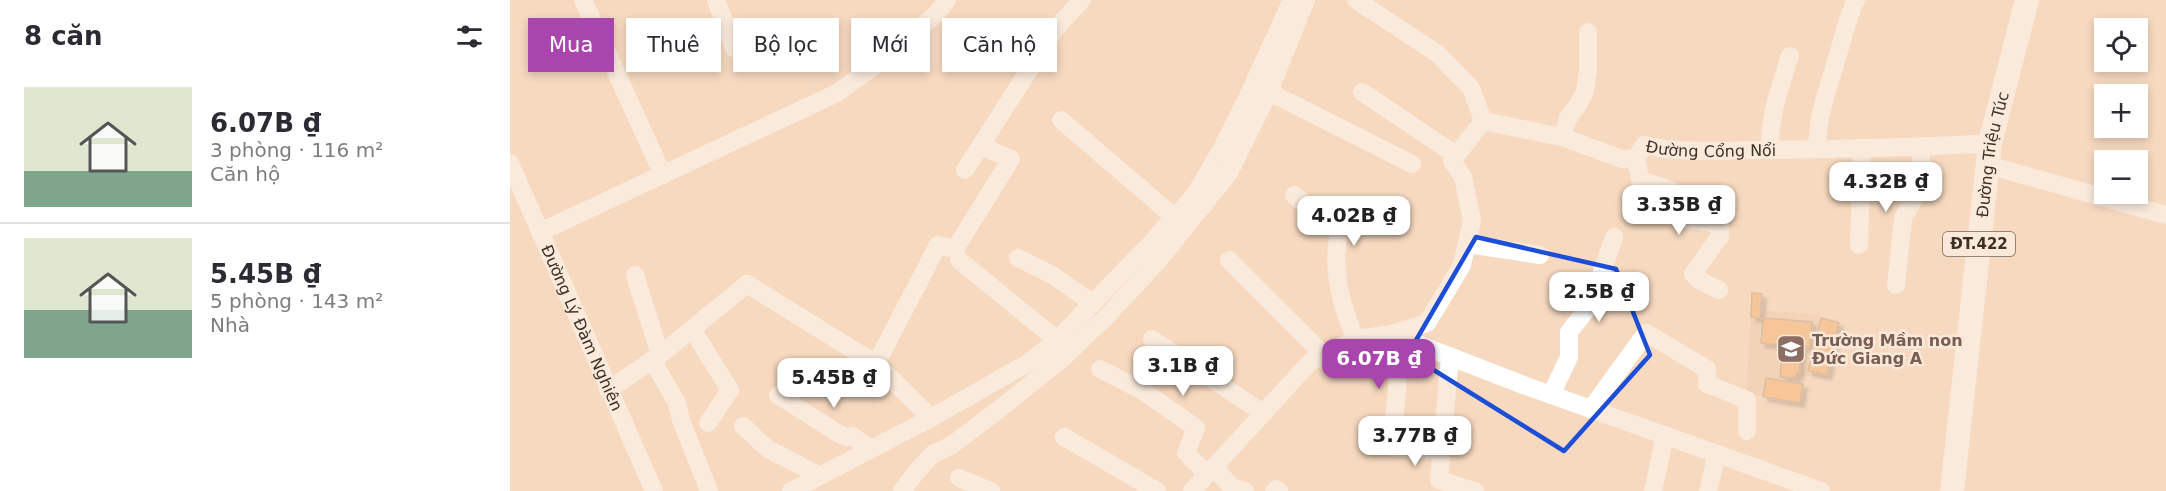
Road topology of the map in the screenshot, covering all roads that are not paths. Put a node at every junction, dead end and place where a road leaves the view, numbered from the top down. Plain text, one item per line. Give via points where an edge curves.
1 (583, 0) edge
2 (716, 0) edge
3 (947, 0) edge
4 (1082, 0) edge
5 (1292, 0) edge
6 (1306, 0) edge
7 (1356, 0) edge
8 (1856, 0) edge
9 (2027, 0) edge
10 (1588, 32) dead end
11 (733, 45) edge
12 (1790, 56) dead end
13 (1269, 92) junction
14 (1362, 92) dead end
15 (1061, 120) dead end
16 (1483, 121) junction
17 (1562, 137) junction
18 (981, 146) junction
19 (1921, 147) junction
20 (1862, 148) junction
21 (1817, 149) junction
22 (1770, 150) junction
23 (1989, 154) junction
24 (1456, 155) junction
25 (1636, 158) junction
26 (510, 164) edge
27 (1412, 164) dead end
28 (965, 170) dead end
29 (663, 175) junction
30 (1294, 195) dead end
31 (2166, 215) edge
32 (1173, 216) junction
33 (540, 232) junction
34 (1614, 237) dead end
35 (1467, 244) junction
36 (1860, 245) dead end
37 (1540, 255) dead end
38 (1018, 258) dead end
39 (959, 260) dead end
40 (1229, 260) dead end
41 (635, 275) dead end
42 (1896, 285) dead end
43 (1719, 290) dead end
44 (1092, 303) junction
45 (692, 329) junction
46 (1395, 335) junction
47 (1152, 339) dead end
48 (1356, 339) junction
49 (1057, 340) junction
50 (1325, 356) junction
51 (1450, 356) junction
52 (656, 357) junction
53 (876, 364) junction
54 (1100, 369) dead end
55 (608, 390) junction
56 (1551, 394) junction
57 (778, 395) dead end
58 (1591, 409) junction
59 (1263, 413) junction
60 (931, 418) junction
61 (708, 423) dead end
62 (742, 426) dead end
63 (1747, 431) dead end
64 (1665, 435) junction
65 (1064, 437) dead end
66 (871, 449) junction
67 (1442, 451) junction
68 (1718, 454) junction
69 (1210, 471) junction
70 (820, 476) junction
71 (958, 478) dead end
72 (1438, 485) edge
73 (654, 491) edge
74 (709, 491) edge
75 (791, 491) edge
76 (902, 491) edge
77 (991, 491) edge
78 (1157, 491) edge
79 (1192, 491) edge
80 (1245, 491) edge
81 (1274, 491) edge
82 (1279, 491) edge
83 (1474, 491) edge
84 (1653, 491) edge
85 (1708, 491) edge
86 (1821, 491) edge
87 (1952, 491) edge

1 - 29 street
2 - 11 street
3 - 29 street via 884,59 837,93
4 - 18 street via 1056,28
5 - 32 street via 1230,135 1196,191
6 - 13 street
7 - 16 street via 1438,54 1471,88
8 - 21 street via 1822,101
9 - 23 main road, Đường Triệu Túc / ĐT.422
10 - 17 street via 1585,91 1568,118
12 - 22 street via 1771,118
13 - 27 street
13 - 76 street via 1229,173 1158,261 1064,357 952,445 933,454
14 - 24 street
15 - 32 street
16 - 17 street, Đường Cổng Nổi
16 - 24 street
17 - 25 street, Đường Cổng Nổi via 1622,159
18 - 28 street
18 - 53 street via 1011,159 955,249 938,246
19 - 20 street, Đường Cổng Nổi
19 - 23 street, Đường Cổng Nổi
19 - 42 street via 1921,186 1903,218
20 - 21 street, Đường Cổng Nổi
20 - 36 street
21 - 22 street, Đường Cổng Nổi
22 - 25 street, Đường Cổng Nổi via 1644,145
23 - 31 street, Đường Cổng Nổi
23 - 87 main road, Đường Triệu Túc / ĐT.422
24 - 35 street via 1452,161 1463,177 1472,220
25 - 43 street via 1640,179 1671,191 1673,215 1720,228 1720,236 1694,274
26 - 33 street, Đường Lý Đàm Nghiên
29 - 33 street
30 - 48 street via 1339,233 1336,274 1345,315
32 - 44 street via 1154,241
33 - 55 street, Đường Lý Đàm Nghiên
34 - 56 street via 1591,304 1569,332 1569,357
35 - 37 street
35 - 46 street via 1462,265 1427,323
38 - 44 street via 1054,276
39 - 49 street
40 - 50 street
41 - 52 street
44 - 49 street
45 - 52 street
45 - 53 street via 747,284
45 - 61 street via 730,390
46 - 48 street
46 - 51 street
46 - 67 street via 1397,391 1392,447
47 - 59 street
48 - 50 street
49 - 60 street via 1028,363
50 - 59 street via 1311,361
51 - 56 street
51 - 67 street
52 - 55 street
52 - 74 street
53 - 60 street
54 - 69 street via 1196,428 1186,453
55 - 73 street, Đường Lý Đàm Nghiên
56 - 58 street
57 - 66 street via 839,434 852,436
58 - 63 street via 1646,333 1707,369 1707,384 1747,399
58 - 64 street
59 - 69 street
60 - 66 street
62 - 70 street via 768,450
64 - 68 street
64 - 84 street
65 - 78 street
66 - 70 street
67 - 72 street
68 - 85 street
68 - 86 street
69 - 79 street
69 - 80 street
70 - 75 street
71 - 77 street
72 - 83 street
81 - 82 street

